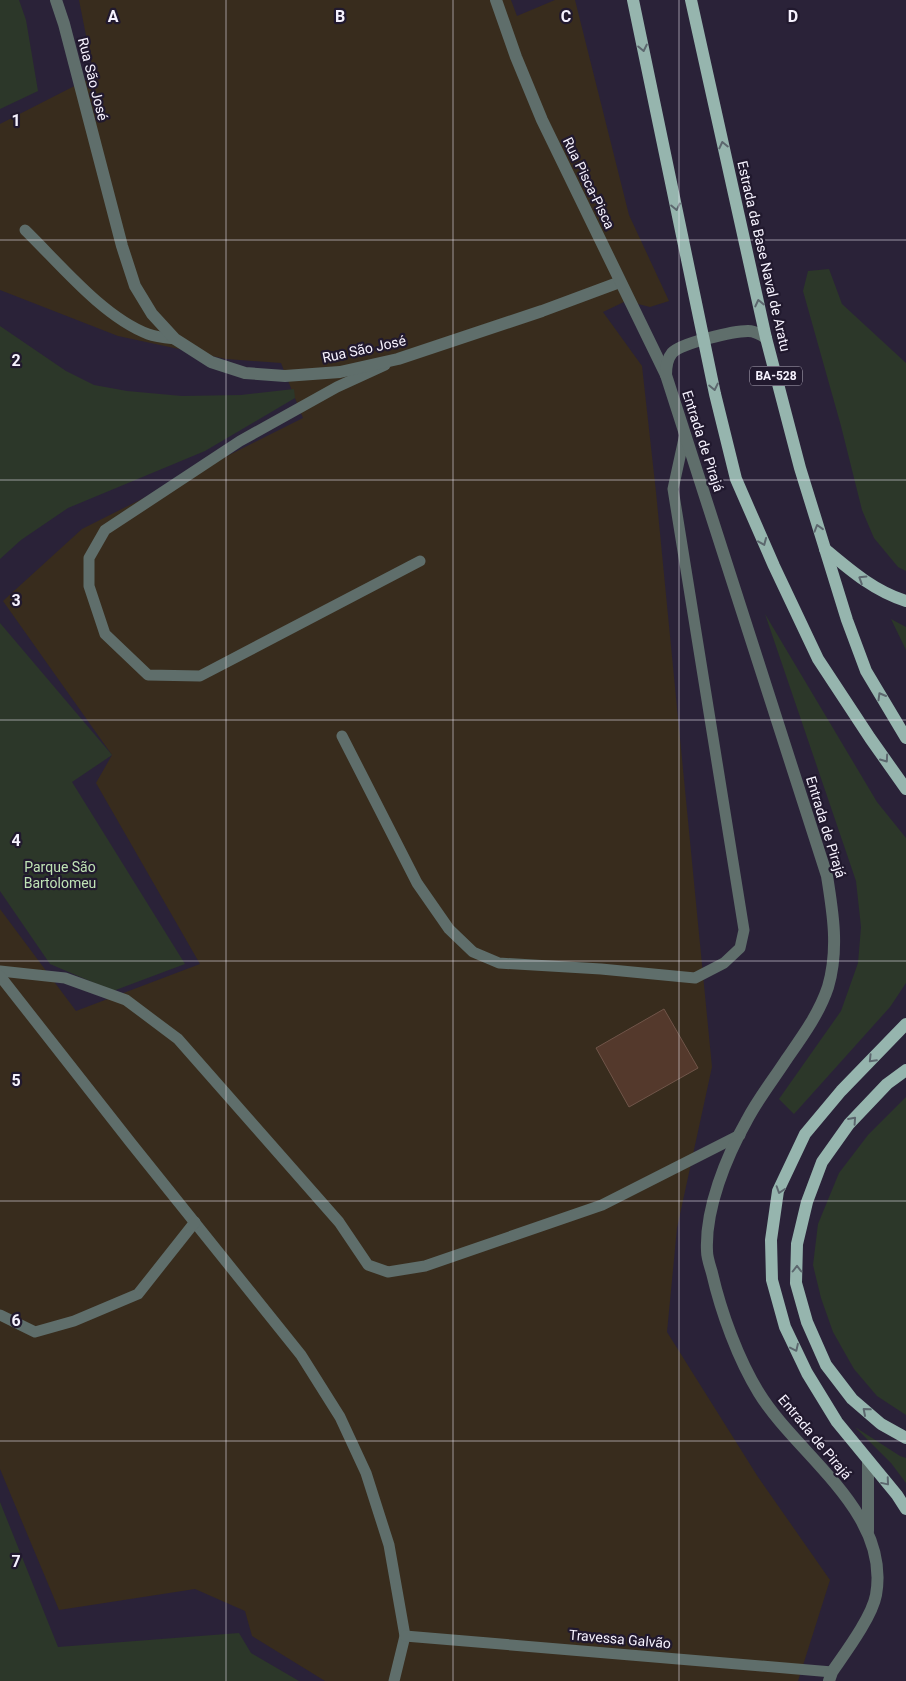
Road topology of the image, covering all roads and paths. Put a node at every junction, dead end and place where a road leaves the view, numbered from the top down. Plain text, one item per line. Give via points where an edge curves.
1 (56, 0) edge
2 (496, 0) edge
3 (633, 0) edge
4 (690, 0) edge
5 (25, 230) dead end
6 (620, 282) junction
7 (766, 338) junction
8 (175, 339) junction
9 (704, 340) junction
10 (398, 359) junction
11 (666, 375) junction
12 (685, 434) junction
13 (825, 549) junction
14 (420, 561) dead end
15 (906, 601) edge
16 (342, 736) dead end
17 (906, 738) edge
18 (906, 790) edge
19 (0, 971) edge
20 (0, 976) edge
21 (906, 1024) edge
22 (906, 1070) edge
23 (740, 1135) junction
24 (195, 1222) junction
25 (0, 1314) edge
26 (906, 1438) edge
27 (868, 1460) junction
28 (906, 1509) edge
29 (868, 1531) junction
30 (405, 1636) junction
31 (830, 1677) edge
32 (394, 1681) edge

1 - 8 street, Rua São José via 135,286 152,314
2 - 6 street, Rua Pisca-Pisca via 542,120
3 -> 9 main road
7 -> 4 main road, Estrada da Base Naval de Aratu / BA-528
5 - 8 lane via 99,304 123,322 149,334
6 - 10 street, Rua São José
6 - 11 street, Rua Pisca-Pisca
7 - 9 street via 748,331
13 -> 7 main road, Estrada da Base Naval de Aratu / BA-528
8 - 10 street, Rua São José via 210,362 245,373 285,376 340,372
9 - 11 street via 681,346 672,353 666,364
9 -> 18 main road via 736,478 774,566 818,660
10 - 14 lane via 337,387 240,441 105,530 89,558 89,586 105,634 148,675 200,676
11 - 12 street, Entrada de Pirajá
12 - 16 lane via 673,489 744,930 740,948 724,963 695,978 499,963 474,952 448,929 418,883
12 - 23 street, Entrada de Pirajá via 827,876 834,923 834,958 828,986 815,1017
15 -> 13 main road via 858,578
17 -> 13 main road, Estrada da Base Naval de Aratu / BA-528 via 866,671
19 - 23 lane via 64,978 126,1000 178,1039 339,1222 368,1265 388,1272 425,1266 602,1205
20 - 24 lane
21 -> 27 main road via 841,1091 805,1134 778,1191 771,1240 772,1280 785,1327 807,1373 837,1422
26 -> 22 main road via 881,1424 852,1399 826,1365 807,1322 796,1283 797,1244 807,1202 822,1162 849,1124 887,1084
23 - 29 street, Entrada de Pirajá via 711,1205 707,1252 718,1299 737,1349 759,1393 787,1431 838,1488
24 - 25 lane via 138,1294 74,1321 36,1332
24 - 30 lane via 301,1355 340,1417 366,1473 389,1545
27 -> 28 main road
27 - 29 street
29 - 31 street, Entrada de Pirajá via 878,1576 876,1596 869,1615
30 - 31 lane, Travessa Galvão
30 - 32 lane

